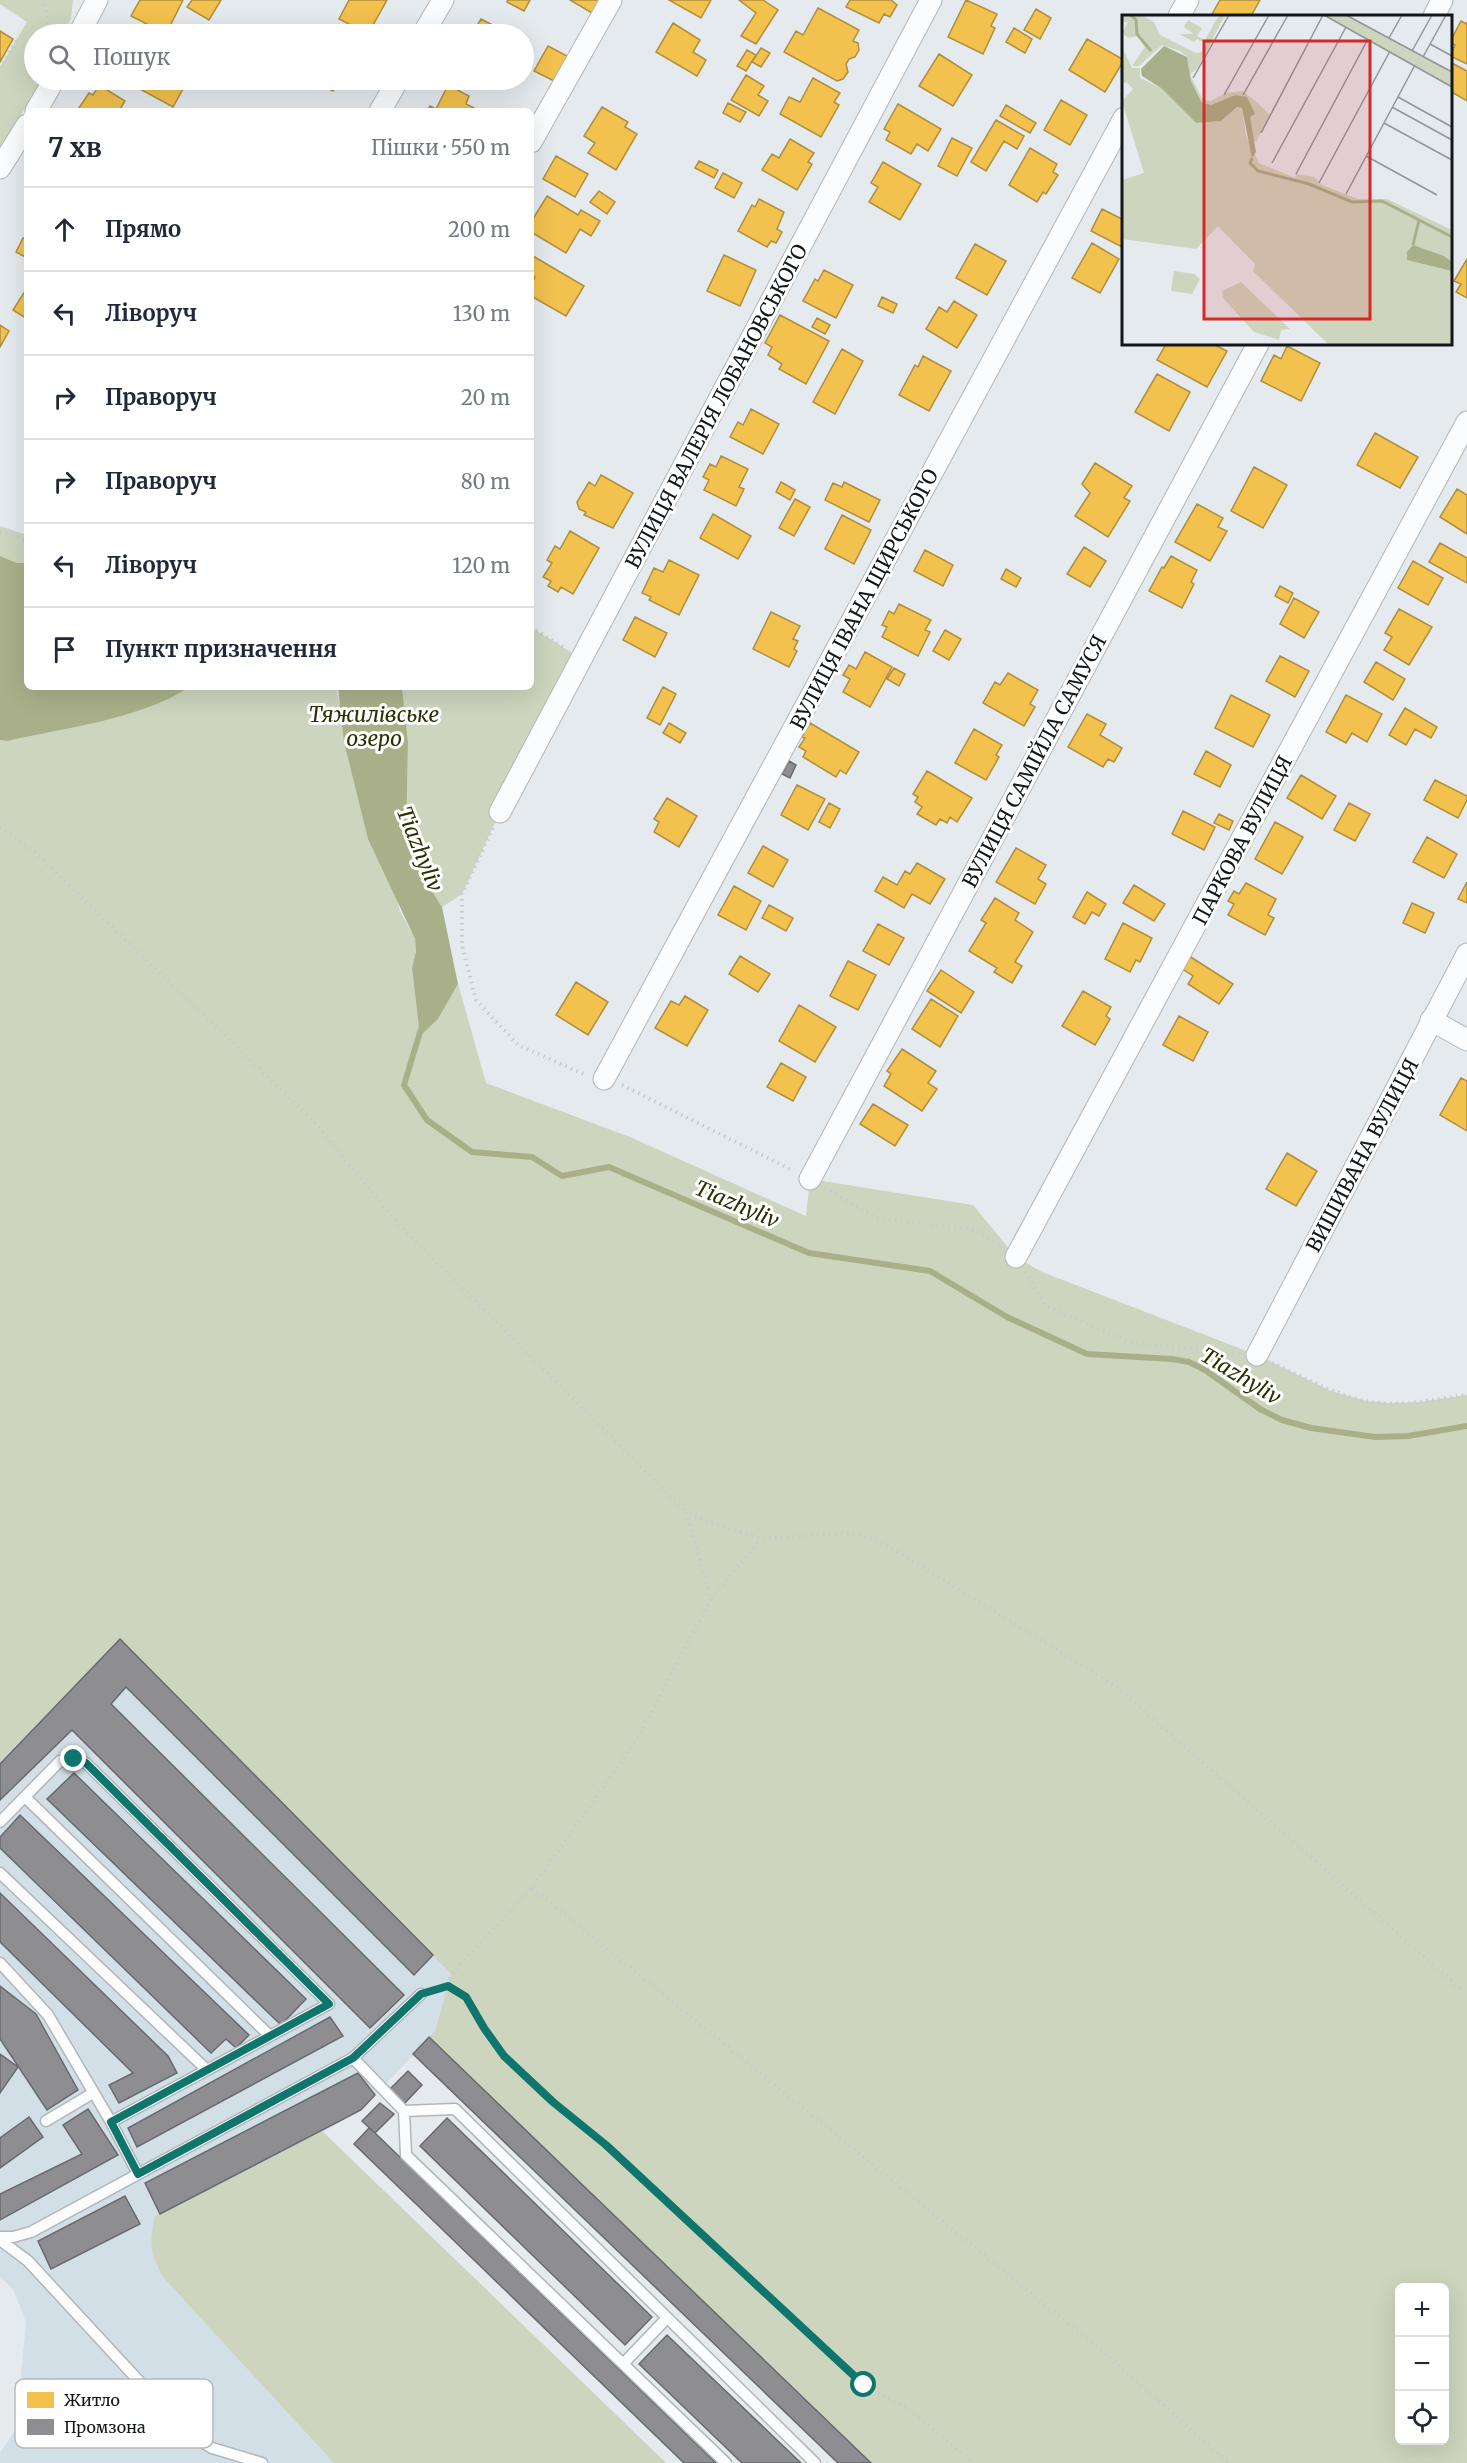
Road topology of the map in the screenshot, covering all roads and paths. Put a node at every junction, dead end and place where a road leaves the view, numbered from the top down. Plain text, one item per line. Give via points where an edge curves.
1 (44, 0) edge
2 (98, 0) edge
3 (442, 0) edge
4 (611, 0) edge
5 (931, 0) edge
6 (1188, 0) edge
7 (1442, 0) edge
8 (1180, 15) edge
9 (1434, 15) edge
10 (46, 24) edge
11 (85, 24) edge
12 (429, 24) edge
13 (18, 38) dead end
14 (0, 68) edge
15 (48, 90) edge
16 (392, 90) edge
17 (38, 108) edge
18 (382, 108) edge
19 (1122, 122) edge
20 (24, 130) edge
21 (534, 137) edge
22 (0, 168) edge
23 (1257, 345) edge
24 (1467, 422) edge
25 (0, 532) edge
26 (24, 541) edge
27 (534, 629) edge
28 (582, 659) junction
29 (500, 813) joint
30 (0, 827) edge
31 (1467, 954) edge
32 (1431, 1020) junction
33 (1467, 1040) edge
34 (604, 1079) junction
35 (810, 1179) junction
36 (1016, 1257) junction
37 (1257, 1355) junction
38 (1467, 1395) edge
39 (686, 1512) junction
40 (762, 1539) junction
41 (711, 1599) junction
42 (25, 1797) junction
43 (0, 1822) edge
44 (0, 1873) edge
45 (532, 1888) junction
46 (0, 1963) edge
47 (448, 1986) junction
48 (421, 1994) joint
49 (1467, 1994) edge
50 (270, 2036) junction
51 (353, 2058) junction
52 (207, 2070) junction
53 (93, 2093) junction
54 (404, 2111) junction
55 (46, 2121) dead end
56 (111, 2122) junction
57 (138, 2174) junction
58 (0, 2238) edge
59 (667, 2318) junction
60 (623, 2364) junction
61 (137, 2379) edge
62 (212, 2448) edge
63 (262, 2463) edge
64 (726, 2463) edge
65 (815, 2463) edge
66 (974, 2463) edge
67 (1229, 2463) edge

1 - 10 path
2 - 11 street
3 - 12 street
4 - 21 street
5 - 28 street, ВУЛИЦЯ ВАЛЕРІЯ ЛОБАНОВСЬКОГО
6 - 8 street
7 - 9 street
13 - 14 path
15 - 17 street
16 - 18 street
19 - 34 street, ВУЛИЦЯ ІВАНА ЩИРСЬКОГО
20 - 22 street
23 - 35 street, ВУЛИЦЯ САМІЙЛА САМУСЯ
24 - 36 street, ПАРКОВА ВУЛИЦЯ
25 - 26 path
27 - 28 path
28 - 29 street, ВУЛИЦЯ ВАЛЕРІЯ ЛОБАНОВСЬКОГО
29 - 34 path via 462,894 462,945 476,1000 518,1045 578,1073
30 - 39 path via 35,852 315,1123 400,1226
31 - 32 street, ВИШИВАНА ВУЛИЦЯ
32 - 33 street
32 - 37 street, ВИШИВАНА ВУЛИЦЯ
34 - 35 path
35 - 36 path via 876,1218 976,1230
36 - 37 path via 1047,1307 1130,1342
37 - 38 path via 1331,1391 1367,1401 1419,1402
39 - 40 path
39 - 41 path
40 - 41 path
40 - 49 path via 847,1533 885,1544 1114,1685
41 - 45 path via 637,1739
42 - 43 lane
42 - 50 lane
42 - 50 lane via 60,1761 74,1759 86,1763 329,2004
44 - 52 lane
45 - 47 path via 451,1974
45 - 67 path via 1101,2350
46 - 53 lane via 48,2015
47 - 48 path
47 - 66 path via 466,1997 504,2056 606,2145 864,2385 907,2408
48 - 51 lane
50 - 52 lane
51 - 54 lane
51 - 57 lane
52 - 56 lane
53 - 55 lane
53 - 56 lane
54 - 59 lane via 455,2109
54 - 60 lane via 406,2155
56 - 57 lane
57 - 58 lane via 31,2232
58 - 61 lane via 28,2261
59 - 60 lane
59 - 65 lane
60 - 64 lane
62 - 63 lane

